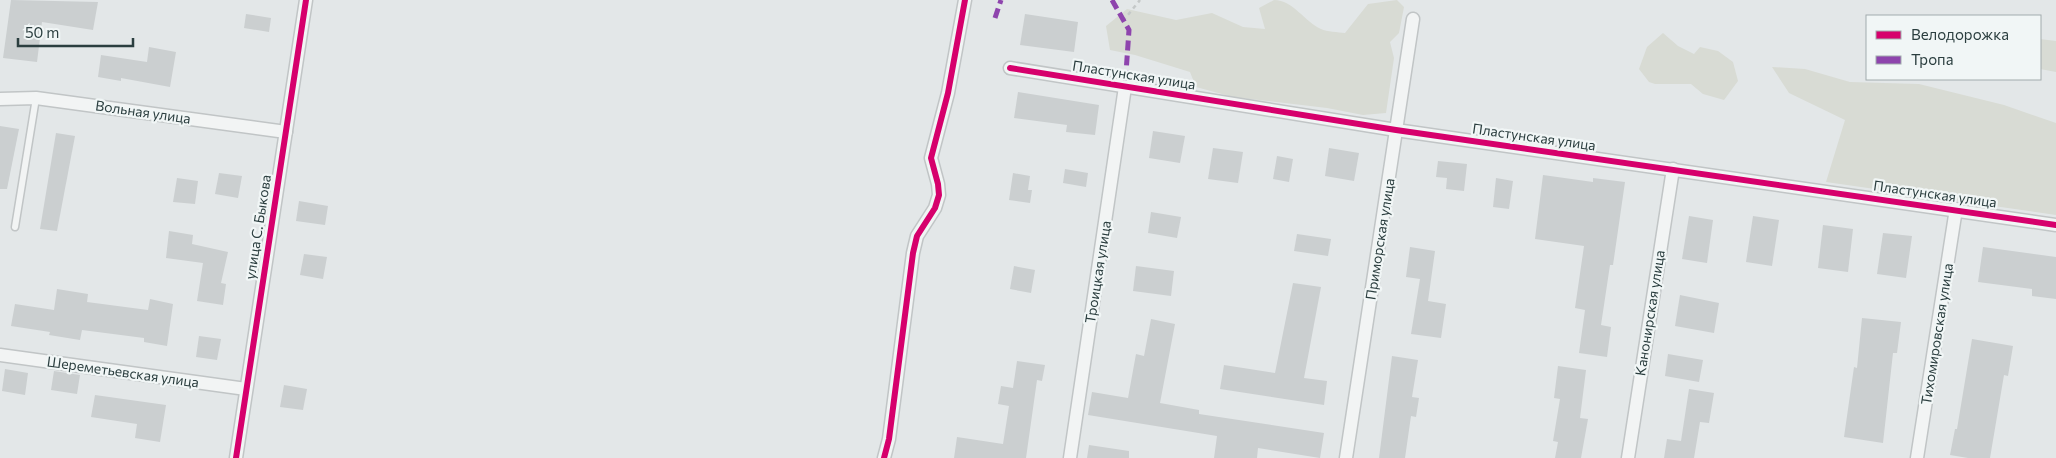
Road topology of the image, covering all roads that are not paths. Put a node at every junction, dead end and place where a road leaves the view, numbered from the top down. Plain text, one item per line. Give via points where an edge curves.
1 (306, 0) edge
2 (965, 0) edge
3 (1414, 19) dead end
4 (1010, 68) dead end
5 (1125, 87) junction
6 (36, 98) junction
7 (0, 99) edge
8 (1396, 130) junction
9 (286, 132) junction
10 (1673, 169) junction
11 (1956, 209) junction
12 (2056, 225) edge
13 (15, 227) dead end
14 (0, 355) edge
15 (246, 389) junction
16 (236, 458) edge
17 (884, 458) edge
18 (1070, 458) edge
19 (1346, 458) edge
20 (1628, 458) edge
21 (1917, 458) edge

1 - 9 street, улица С. Быкова
2 - 17 street via 948,93 930,158 939,195 935,208 917,236 913,253 890,439
3 - 8 street, Приморская улица
4 - 5 street, Пластунская улица
5 - 8 street, Пластунская улица
5 - 18 street, Троицкая улица
6 - 7 street, Вольная улица
6 - 9 street, Вольная улица
6 - 13 lane
8 - 10 street, Пластунская улица
8 - 19 street, Приморская улица
9 - 15 street, улица С. Быкова
10 - 11 street, Пластунская улица
10 - 20 street, Канонирская улица
11 - 12 street, Пластунская улица
11 - 21 street, Тихомировская улица
14 - 15 street, Шереметьевская улица
15 - 16 street, улица С. Быкова

